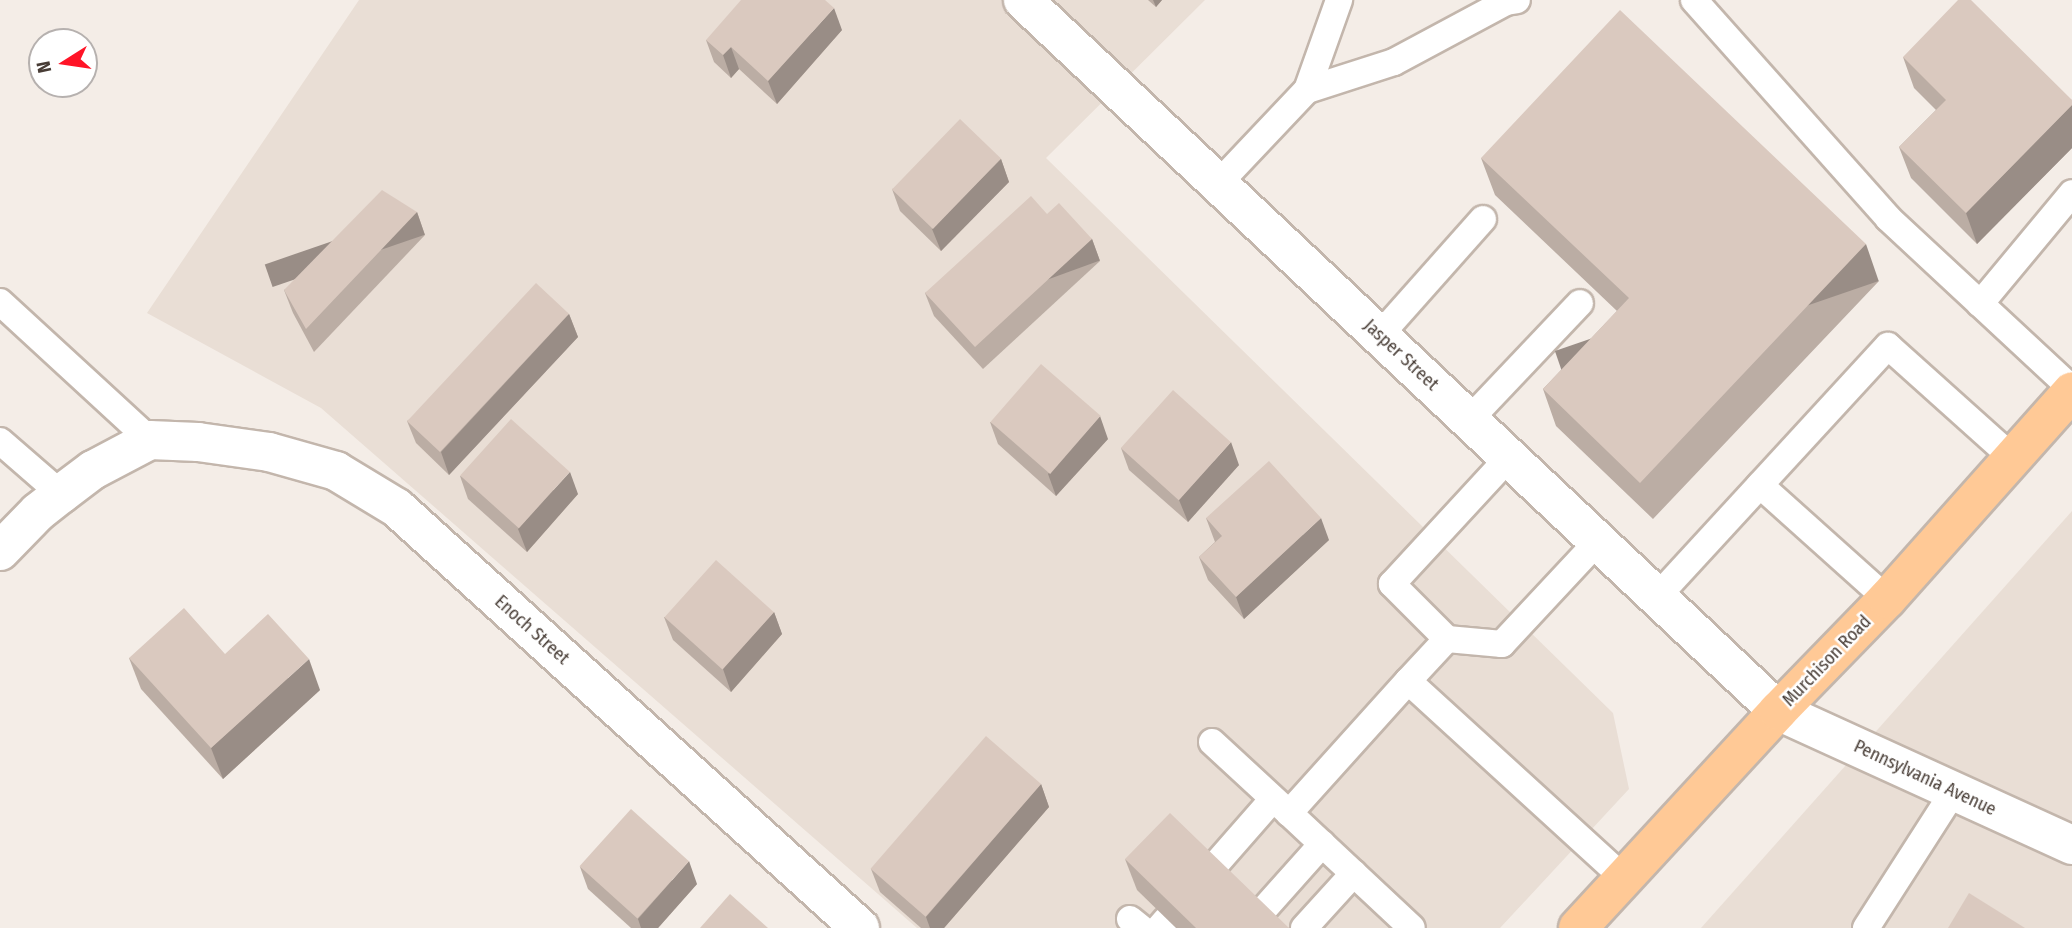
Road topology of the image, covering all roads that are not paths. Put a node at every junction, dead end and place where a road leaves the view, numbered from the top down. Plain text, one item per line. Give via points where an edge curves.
1 (1023, 0) edge
2 (1339, 0) edge
3 (1517, 0) edge
4 (1694, 0) edge
5 (1307, 90) junction
6 (1219, 184) junction
7 (2072, 193) edge
8 (1483, 219) dead end
9 (0, 302) edge
10 (1580, 303) dead end
11 (1980, 304) junction
12 (1380, 335) junction
13 (2072, 390) edge
14 (1469, 420) junction
15 (150, 440) junction
16 (0, 441) edge
17 (1510, 457) junction
18 (2013, 458) junction
19 (1760, 485) junction
20 (61, 494) junction
21 (1598, 541) junction
22 (0, 551) edge
23 (1657, 597) junction
24 (1887, 599) junction
25 (1447, 639) junction
26 (1408, 681) junction
27 (1778, 711) junction
28 (1212, 742) dead end
29 (1954, 791) junction
30 (1281, 806) junction
31 (1322, 844) junction
32 (2072, 845) edge
33 (1209, 872) edge
34 (1354, 873) junction
35 (1624, 878) junction
36 (1256, 917) edge
37 (1399, 924) edge
38 (860, 928) edge
39 (1304, 928) edge
40 (1578, 928) edge
41 (1866, 928) edge

1 - 6 street, Jasper Street
2 - 5 lane
3 - 5 lane via 1394,62
4 - 11 lane via 1888,218
5 - 6 lane
6 - 12 street, Jasper Street
7 - 11 lane
8 - 12 lane
9 - 15 lane
10 - 14 lane
11 - 13 lane
12 - 14 street, Jasper Street
13 - 18 main road, Murchison Road
14 - 17 street, Jasper Street
15 - 20 street via 93,470
15 - 38 street, Enoch Street via 269,452 336,471 397,508
16 - 20 lane
17 - 21 street, Jasper Street
17 - 25 lane via 1392,584
18 - 19 lane via 1888,346
18 - 24 main road, Murchison Road
19 - 23 lane
19 - 24 lane
20 - 22 street
21 - 23 street, Jasper Street
21 - 25 lane via 1502,644
23 - 27 street, Jasper Street
24 - 27 main road, Murchison Road
25 - 26 lane
26 - 30 lane
26 - 35 lane
27 - 29 street, Pennsylvania Avenue
27 - 35 main road, Murchison Road
28 - 30 lane
29 - 32 street, Pennsylvania Avenue
29 - 41 lane
30 - 31 lane
30 - 33 lane
31 - 34 lane
31 - 36 lane
34 - 37 lane
34 - 39 lane
35 - 40 main road, Murchison Road

